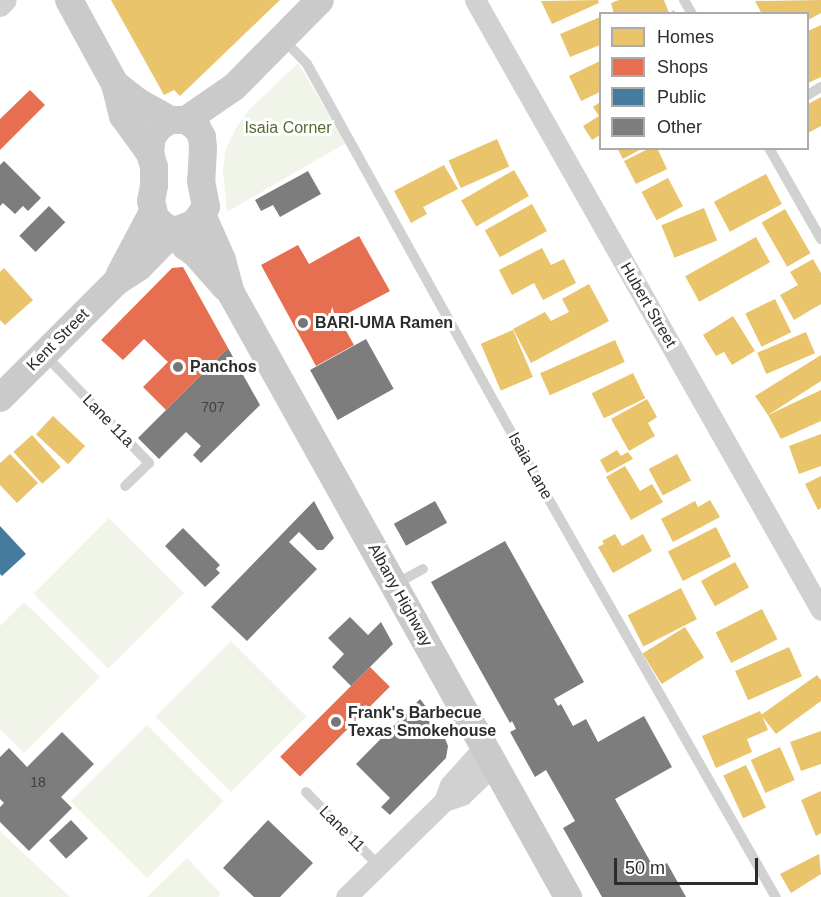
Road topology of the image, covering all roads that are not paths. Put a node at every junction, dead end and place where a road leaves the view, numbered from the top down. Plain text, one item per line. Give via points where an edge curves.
1 (6, 0) edge
2 (69, 0) edge
3 (475, 0) edge
4 (318, 1) edge
5 (0, 6) edge
6 (282, 38) junction
7 (115, 84) junction
8 (234, 87) junction
9 (178, 120) junction
10 (203, 148) junction
11 (770, 150) edge
12 (150, 153) junction
13 (153, 212) junction
14 (202, 215) junction
15 (174, 231) junction
16 (821, 239) edge
17 (116, 282) junction
18 (231, 293) junction
19 (44, 355) junction
20 (0, 398) edge
21 (125, 486) dead end
22 (423, 569) dead end
23 (394, 585) junction
24 (821, 610) edge
25 (490, 755) junction
26 (306, 792) dead end
27 (378, 865) junction
28 (346, 897) edge
29 (568, 897) edge
30 (776, 897) edge

1 - 5 street
2 - 7 main road
3 - 24 street, Hubert Street
4 - 6 main road
6 - 8 main road
6 - 30 lane, Isaia Lane via 307,64
7 - 9 main road via 138,102
7 - 12 main road via 123,116
8 - 9 main road
8 - 10 main road
9 - 10 main road via 197,128
9 - 12 main road via 159,127 152,136
10 - 14 main road via 201,181 206,207
11 - 16 lane
12 - 13 main road via 154,167
13 - 15 main road, Albany Highway via 165,227
13 - 17 main road, Kent Street
14 - 15 main road, Kent Street via 187,228
14 - 18 main road, Albany Highway via 222,260
15 - 17 main road, Kent Street via 139,267
15 - 18 main road, Albany Highway
17 - 19 main road, Kent Street
18 - 23 main road, Albany Highway
19 - 20 main road, Kent Street
19 - 21 lane, Lane 11a via 149,463
22 - 23 lane
23 - 25 main road, Albany Highway
25 - 27 street via 450,785 444,801
25 - 29 main road, Albany Highway
26 - 27 lane, Lane 11
27 - 28 street

